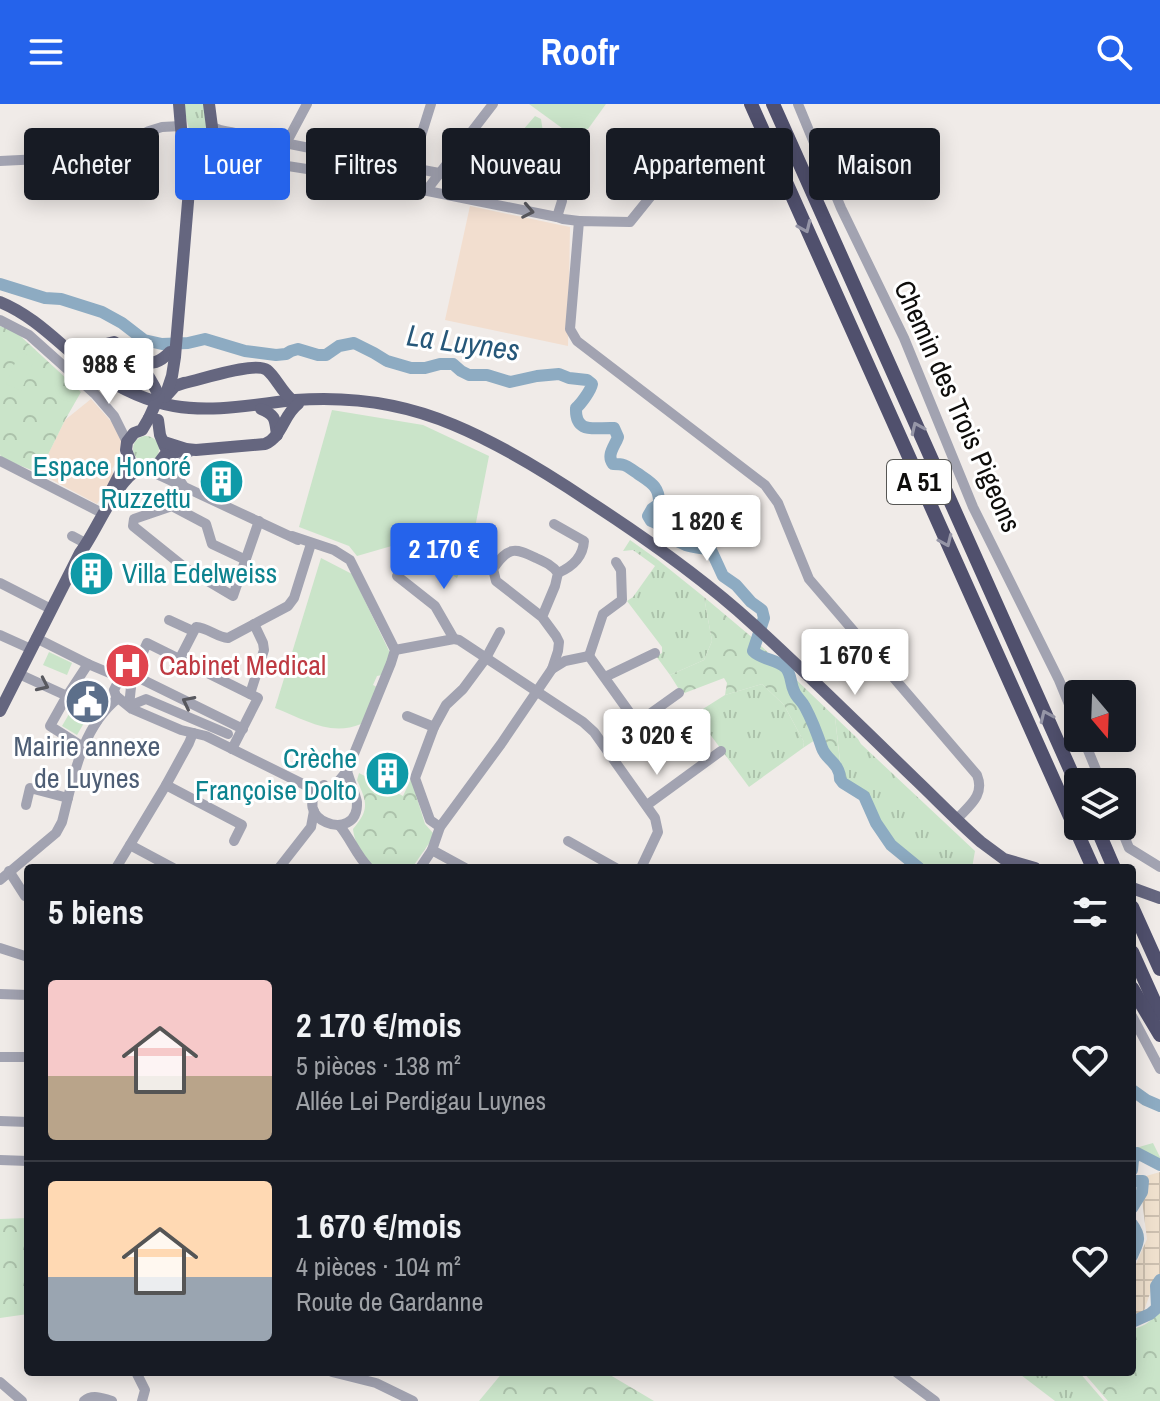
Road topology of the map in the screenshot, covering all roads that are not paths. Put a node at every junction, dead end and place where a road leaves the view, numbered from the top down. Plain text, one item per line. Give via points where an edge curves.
1 (209, 104) edge
2 (307, 104) edge
3 (431, 104) edge
4 (493, 104) edge
5 (751, 104) edge
6 (773, 104) edge
7 (798, 104) edge
8 (180, 114) edge
9 (212, 127) joint
10 (216, 128) edge
11 (423, 128) edge
12 (290, 136) edge
13 (0, 161) edge
14 (426, 170) edge
15 (438, 173) junction
16 (426, 191) joint
17 (188, 200) edge
18 (648, 200) edge
19 (557, 217) junction
20 (579, 221) junction
21 (0, 305) edge
22 (0, 320) edge
23 (175, 330) junction
24 (102, 344) junction
25 (72, 352) junction
26 (173, 353) junction
27 (138, 362) junction
28 (96, 372) junction
29 (273, 377) junction
30 (197, 380) junction
31 (162, 396) junction
32 (295, 402) junction
33 (261, 407) junction
34 (114, 416) junction
35 (147, 425) junction
36 (277, 435) junction
37 (162, 438) junction
38 (127, 442) junction
39 (191, 449) junction
40 (128, 458) junction
41 (163, 458) junction
42 (0, 461) edge
43 (144, 468) junction
44 (173, 482) junction
45 (184, 487) junction
46 (102, 513) junction
47 (259, 521) junction
48 (554, 524) dead end
49 (292, 536) junction
50 (310, 547) junction
51 (246, 560) junction
52 (616, 562) dead end
53 (355, 571) junction
54 (558, 573) junction
55 (397, 576) dead end
56 (0, 583) edge
57 (51, 609) junction
58 (542, 617) junction
59 (169, 620) dead end
60 (254, 624) junction
61 (193, 631) junction
62 (500, 632) dead end
63 (0, 635) edge
64 (454, 639) junction
65 (35, 640) junction
66 (395, 650) junction
67 (655, 653) dead end
68 (589, 656) junction
69 (486, 658) junction
70 (179, 660) junction
71 (85, 663) junction
72 (552, 669) junction
73 (19, 674) junction
74 (605, 677) junction
75 (125, 690) junction
76 (1064, 692) edge
77 (537, 693) junction
78 (679, 693) dead end
79 (250, 694) junction
80 (65, 698) junction
81 (146, 699) junction
82 (0, 711) edge
83 (407, 716) dead end
84 (97, 721) junction
85 (434, 727) junction
86 (243, 729) junction
87 (193, 733) junction
88 (228, 734) dead end
89 (83, 747) junction
90 (232, 749) junction
91 (721, 751) dead end
92 (1070, 768) edge
93 (347, 771) junction
94 (338, 782) junction
95 (166, 785) junction
96 (324, 785) junction
97 (307, 786) junction
98 (352, 789) junction
99 (315, 795) junction
100 (68, 798) junction
101 (26, 805) dead end
102 (647, 805) junction
103 (314, 809) junction
104 (957, 819) junction
105 (344, 822) junction
106 (325, 823) junction
107 (311, 827) junction
108 (440, 827) junction
109 (1102, 840) edge
110 (1126, 840) edge
111 (234, 841) dead end
112 (568, 841) dead end
113 (130, 845) junction
114 (432, 850) junction
115 (995, 852) junction
116 (118, 864) edge
117 (166, 864) edge
118 (282, 864) edge
119 (366, 864) edge
120 (423, 864) edge
121 (458, 864) edge
122 (609, 864) edge
123 (643, 864) edge
124 (996, 864) edge
125 (1019, 864) edge
126 (1091, 864) edge
127 (1113, 864) edge
128 (1160, 867) edge
129 (9, 871) junction
130 (0, 880) edge
131 (1136, 889) edge
132 (24, 894) edge
133 (1160, 898) edge
134 (1136, 916) edge
135 (0, 948) edge
136 (24, 956) edge
137 (1136, 961) edge
138 (1160, 969) edge
139 (0, 994) edge
140 (24, 995) edge
141 (1136, 995) edge
142 (1160, 1014) edge
143 (1136, 1024) edge
144 (1160, 1035) edge
145 (0, 1057) edge
146 (24, 1057) edge
147 (1160, 1069) edge
148 (0, 1121) edge
149 (24, 1122) edge
150 (0, 1160) edge
151 (24, 1161) edge
152 (138, 1376) edge
153 (348, 1376) edge
154 (901, 1376) edge
155 (0, 1382) edge
156 (22, 1401) edge
157 (84, 1401) edge
158 (112, 1401) edge
159 (142, 1401) edge
160 (413, 1401) edge
161 (935, 1401) edge

1 - 9 main road
2 - 12 street
3 - 11 street
4 - 15 street
5 -> 126 highway, A 51
92 -> 6 highway, A 51
7 - 76 street, Chemin des Trois Pigeons via 904,338 973,507
8 - 13 street via 113,154
8 - 23 main road via 185,186
9 - 10 street
14 - 15 street
15 - 16 street
15 - 19 street via 552,190 562,201
16 -> 19 street
17 - 23 main road
18 - 20 street via 630,222
19 - 20 street
20 - 104 street via 570,329 577,341 765,485 778,503 809,579 977,775 978,796
21 - 25 main road via 38,323
21 - 33 main road via 35,326 93,375 144,402 193,412
22 - 34 street via 29,335
23 - 26 main road
24 - 25 main road
24 - 27 main road via 114,342
24 - 28 main road via 94,356
25 - 28 main road
26 - 27 main road via 152,364
26 - 30 main road via 180,369
26 - 31 main road via 172,376
27 - 31 main road
28 - 33 main road via 145,398 174,406
29 - 30 main road via 263,367 251,367
29 - 32 main road
29 - 33 main road
30 - 31 main road
31 - 35 main road
32 - 33 main road
32 - 36 main road
32 - 104 main road via 356,403 427,419 522,462 589,501 675,560 752,623
33 - 36 main road via 274,418
34 - 35 street via 124,424
34 - 38 street
35 - 37 main road
35 - 38 main road
36 - 39 main road via 265,444
37 - 39 main road
37 - 41 main road
38 - 40 main road
39 - 41 main road
39 - 45 street via 176,466
40 - 43 main road
40 - 46 main road
41 - 43 main road
41 - 44 street
42 - 46 street
43 - 44 street
43 - 46 main road via 131,474
44 - 45 street
45 - 47 street
46 - 57 main road via 81,544
47 - 49 street
47 - 51 street
48 - 54 street via 584,541 572,567
49 - 50 street
49 - 53 street via 345,556
50 - 53 street
50 - 60 street via 294,598
51 - 51 street via 233,596 184,567 133,526 134,519 172,506 206,524 212,544
52 - 68 street via 622,600 603,614
53 - 66 street
54 - 58 street
54 - 58 street via 520,550 506,554 493,569 496,581
55 - 64 street via 435,606
56 - 57 street
57 - 65 main road
58 - 72 street via 559,642
59 - 61 street
60 - 61 street via 228,638 202,627
60 - 79 street via 264,650
61 - 70 street
62 - 69 street
63 - 65 street
64 - 66 street
64 - 69 street
65 - 71 street
65 - 73 main road
66 - 93 street
67 - 74 street
68 - 72 street
68 - 74 street
69 - 77 street
69 - 85 street
70 - 75 street via 147,643
70 - 79 street
71 - 75 street via 119,677
71 - 80 street
72 - 77 street
73 -> 80 street
73 - 82 main road
74 - 78 street via 637,723
75 - 81 street
75 - 81 street
75 - 84 street
86 -> 75 street
75 - 87 street via 161,722
77 - 102 street via 594,732
77 - 108 street
79 - 86 street via 258,698
80 - 84 street
80 - 89 street via 50,726
81 - 88 street
83 - 85 street
84 - 89 street
85 - 108 street via 415,778 430,820
86 - 90 street
87 - 90 street
87 - 95 street
89 - 100 street
90 - 97 street
91 - 102 street
93 - 94 street
93 - 98 street
94 - 96 street
94 - 98 street
95 - 111 street via 242,825
95 - 113 street
96 - 97 street
96 - 99 street
97 - 99 street
98 - 105 street via 357,803 353,816
99 - 103 street
100 - 101 street via 30,788
100 - 129 street via 56,833
102 - 123 street via 658,832
103 - 106 street
103 - 107 street
104 - 115 main road
105 - 106 street
105 - 119 street
106 - 107 street
107 - 118 street
108 - 114 street
109 - 127 highway
110 - 128 street via 1129,848
112 - 122 street
113 - 116 street
113 - 117 street
114 - 120 street
114 - 121 street
115 - 124 street
115 - 125 main road
129 - 130 street
129 - 132 street
131 - 133 main road
134 - 138 highway
135 - 136 street
137 - 142 highway
139 - 140 street
141 - 144 highway
143 - 147 street
145 - 146 street
148 - 149 street
150 - 151 street
152 - 159 street via 145,1390
153 - 160 street
154 - 161 street
155 - 156 street
157 - 158 street

